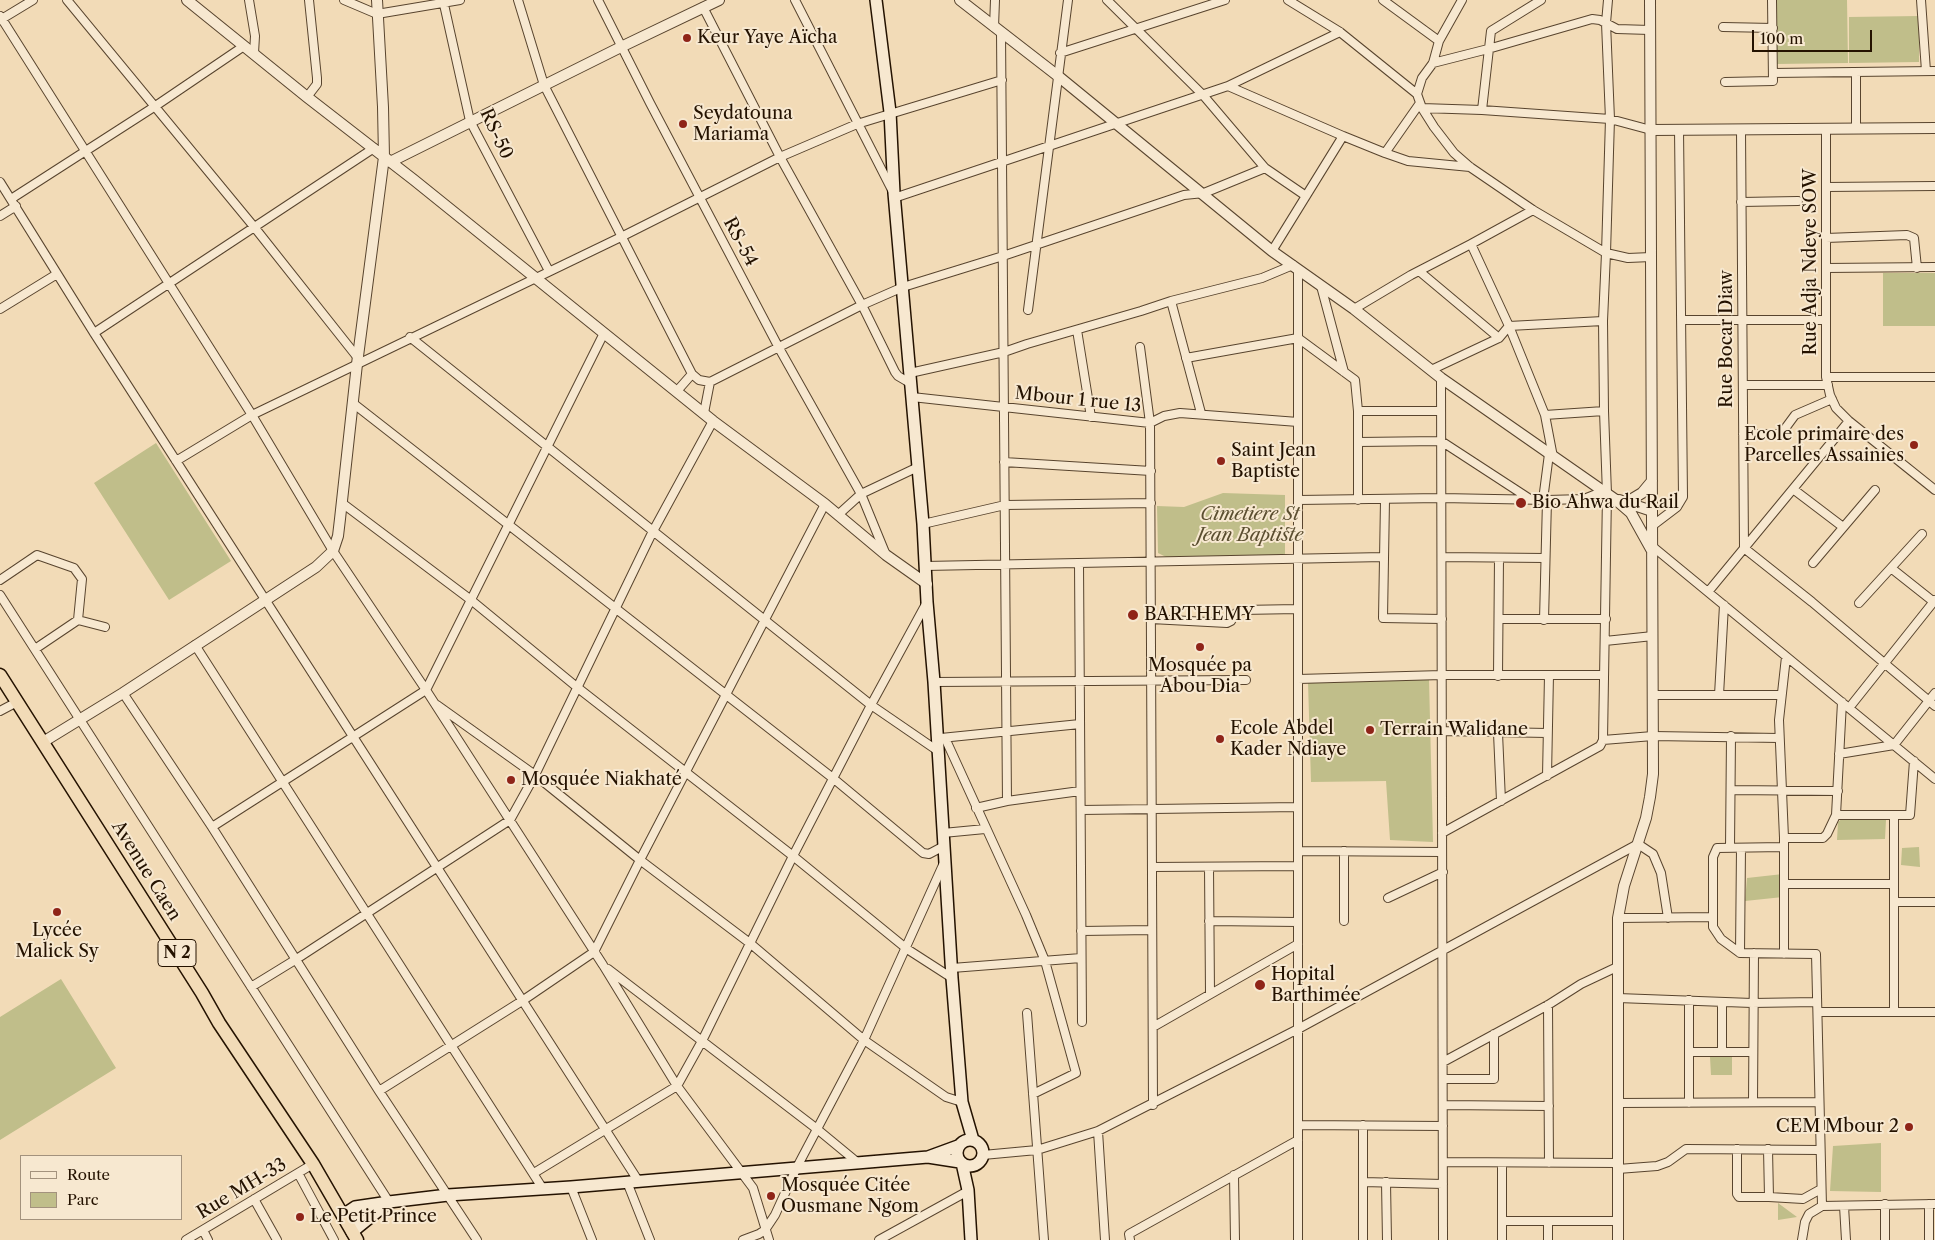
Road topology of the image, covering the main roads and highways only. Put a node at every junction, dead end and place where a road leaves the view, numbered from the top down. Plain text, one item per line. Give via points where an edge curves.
1 (876, 0) edge
2 (0, 675) edge
3 (963, 1105) junction
4 (973, 1140) junction
5 (960, 1145) junction
6 (928, 1157) junction
7 (961, 1163) junction
8 (974, 1165) junction
9 (968, 1191) junction
10 (389, 1202) junction
11 (343, 1215) junction
12 (354, 1236) edge
13 (971, 1240) edge

1 - 3 main road via 890,112 927,602 941,738 938,752
2 - 11 highway, Avenue Caen / N 2
3 - 4 main road
3 - 5 main road
4 - 5 main road via 966,1140
4 - 8 main road via 981,1146 983,1155
5 - 6 main road
5 - 7 main road via 956,1153
6 - 7 main road
6 - 10 main road
7 - 8 main road
7 - 9 main road
8 - 9 main road
9 - 13 main road
10 - 11 main road via 355,1206
10 - 12 main road
11 - 12 highway, Avenue Caen / N 2

